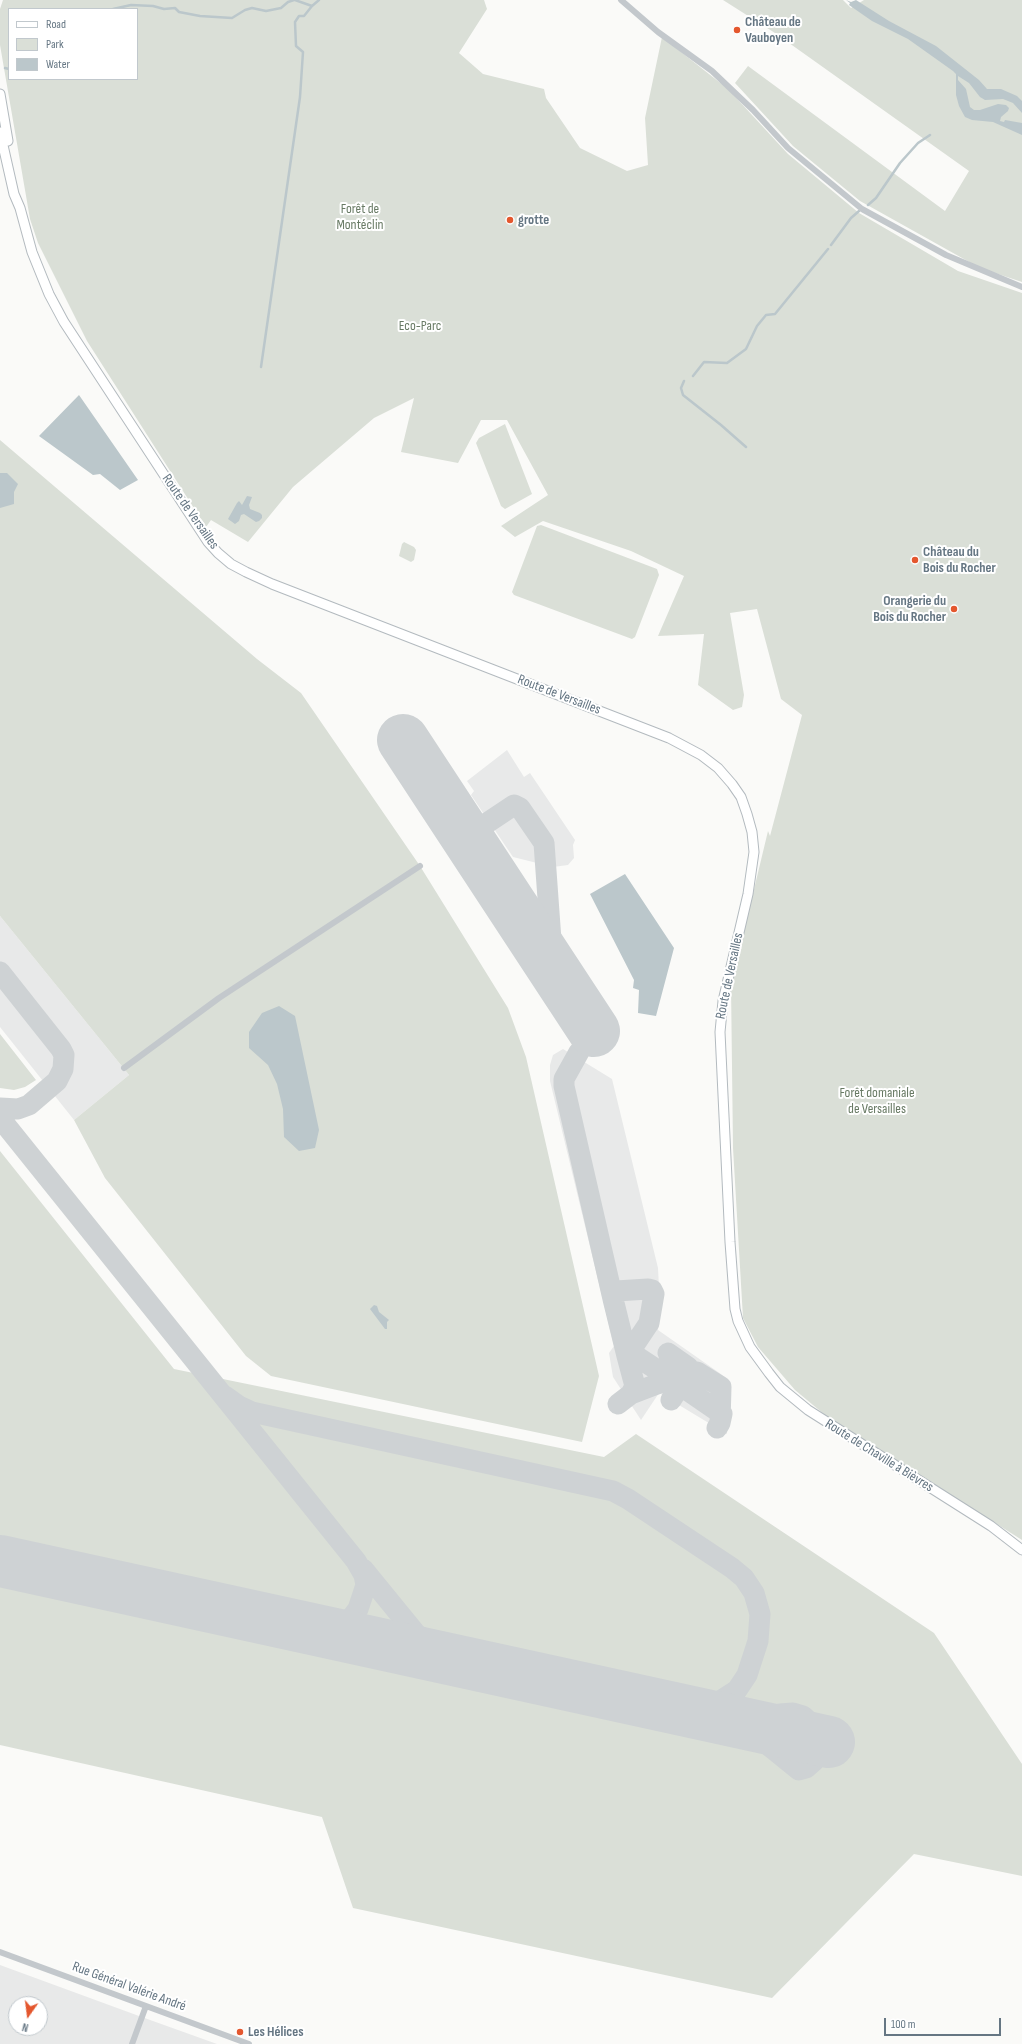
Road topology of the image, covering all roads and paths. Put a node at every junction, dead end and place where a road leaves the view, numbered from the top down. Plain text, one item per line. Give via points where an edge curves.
1 (621, 0) edge
2 (0, 97) edge
3 (0, 132) edge
4 (20, 208) junction
5 (1022, 288) edge
6 (420, 866) dead end
7 (124, 1068) dead end
8 (750, 1347) joint
9 (1022, 1550) edge
10 (0, 1952) edge
11 (146, 2006) junction
12 (132, 2044) edge
13 (249, 2044) edge

1 - 5 street via 658,32 712,71 788,148 862,209 946,255
2 - 4 main road, Route de Versailles via 20,196
3 - 4 main road, Route de Versailles via 14,194
4 - 8 main road, Route de Versailles via 39,271 64,322 208,542 231,564 272,584 675,741 718,768 741,796 752,832 754,852 748,894 723,1001 720,1032 735,1309
6 - 7 street via 219,998
8 - 9 main road, Route de Chaville à Bièvres via 780,1387 808,1410 991,1526
10 - 11 street, Rue Général Valérie André
11 - 12 street
11 - 13 street, Rue Général Valérie André

